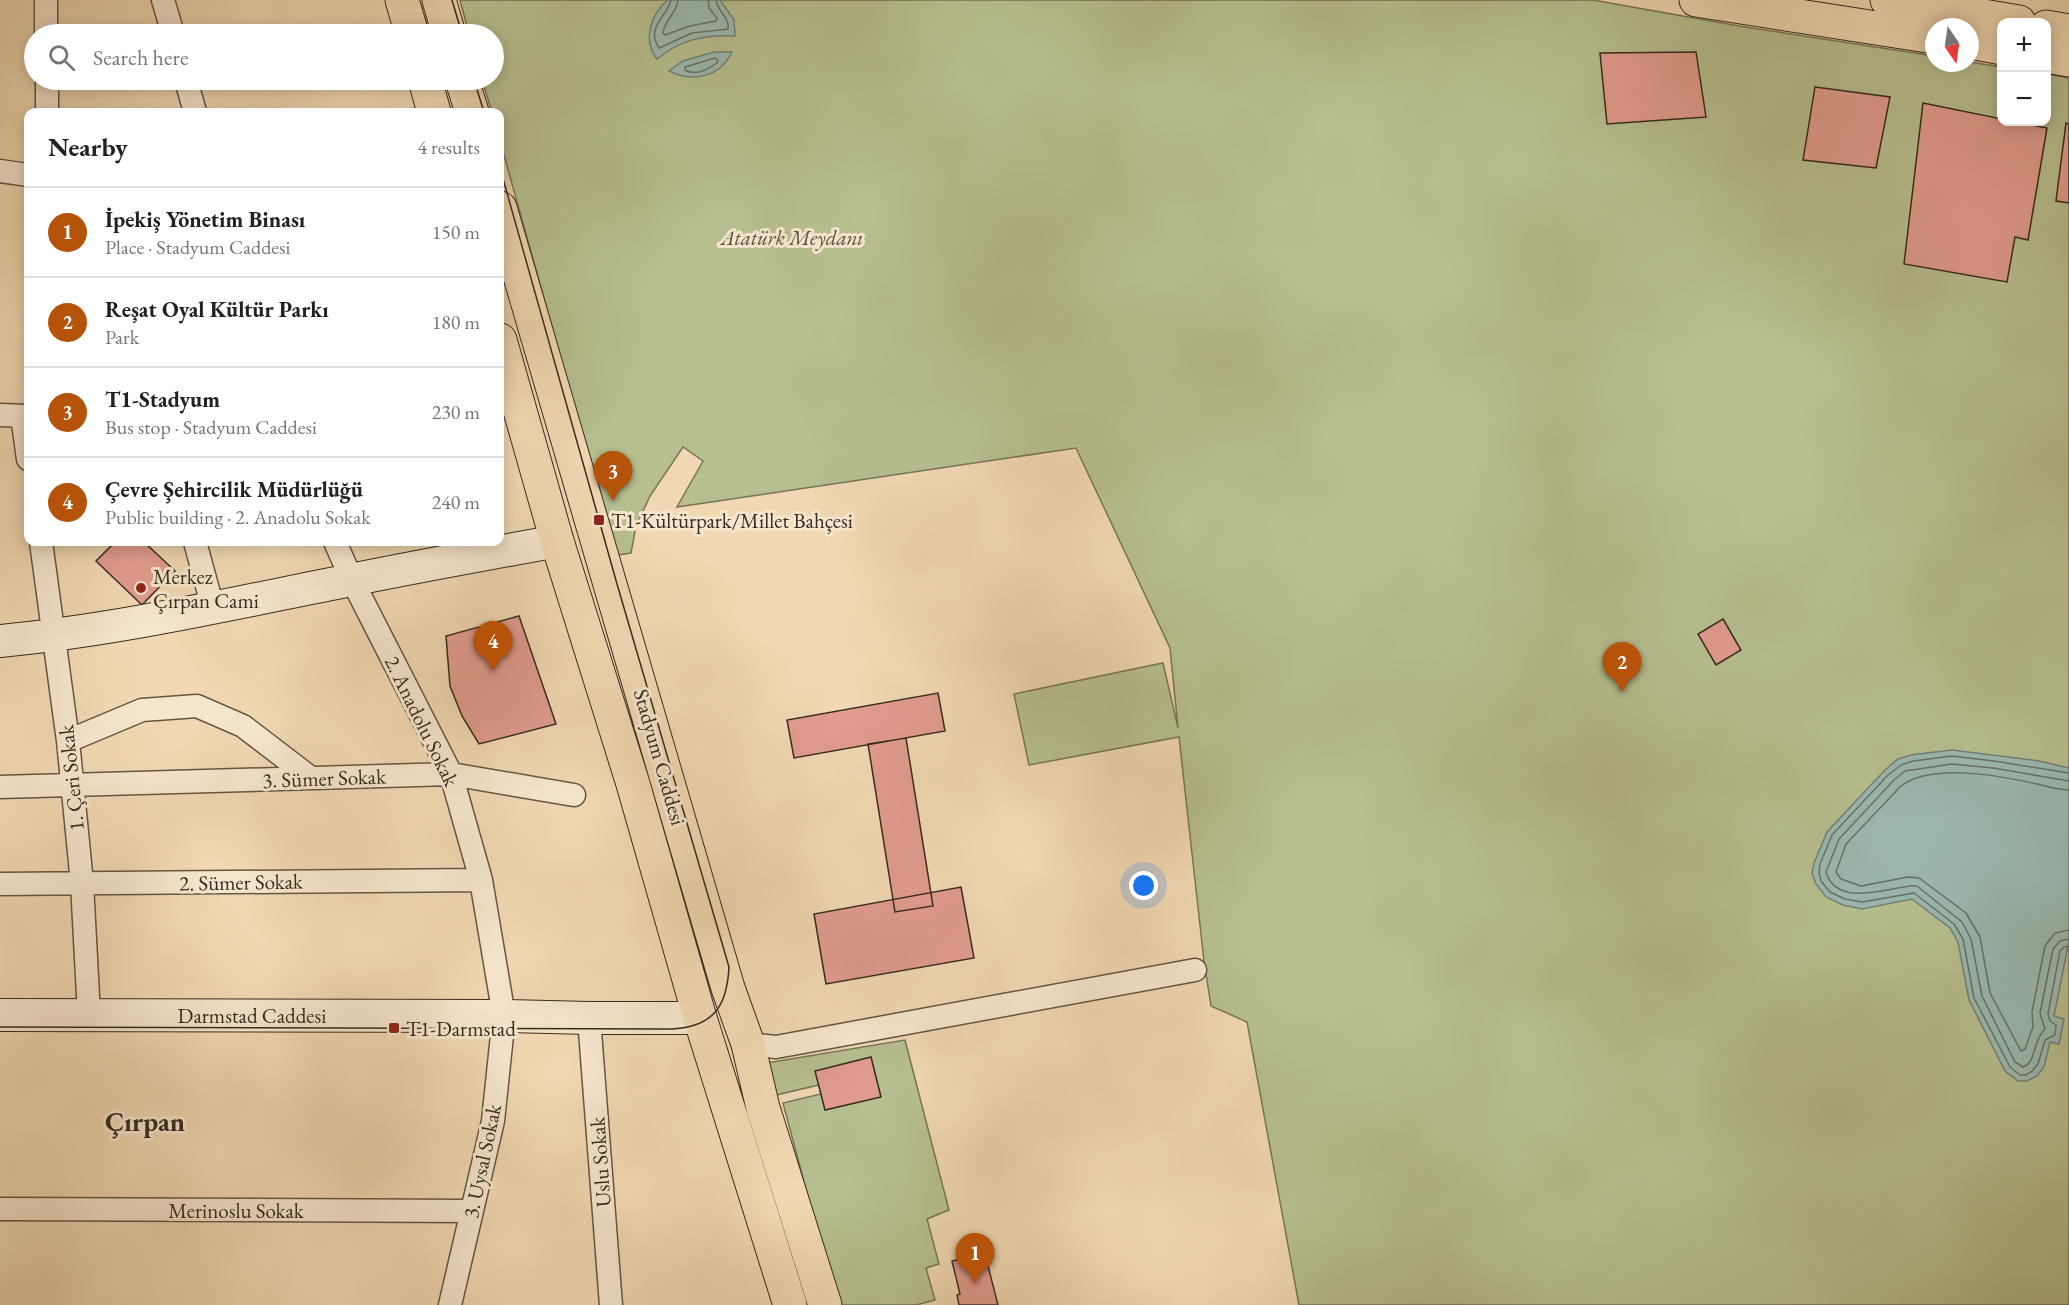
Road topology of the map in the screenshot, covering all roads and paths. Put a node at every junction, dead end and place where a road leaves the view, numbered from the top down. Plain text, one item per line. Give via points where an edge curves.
1 (45, 0) edge
2 (163, 0) edge
3 (402, 0) edge
4 (439, 0) edge
5 (1696, 0) edge
6 (1887, 0) edge
7 (1997, 18) edge
8 (46, 24) edge
9 (170, 24) edge
10 (409, 24) edge
11 (446, 24) edge
12 (2051, 28) edge
13 (2069, 32) edge
14 (1925, 36) edge
15 (1979, 44) edge
16 (1997, 47) edge
17 (2051, 57) edge
18 (2069, 60) edge
19 (46, 90) edge
20 (189, 90) edge
21 (428, 90) edge
22 (465, 90) edge
23 (47, 108) edge
24 (194, 108) edge
25 (433, 108) edge
26 (471, 108) edge
27 (0, 171) edge
28 (24, 174) edge
29 (504, 222) edge
30 (504, 354) edge
31 (17, 416) edge
32 (24, 443) edge
33 (557, 541) junction
34 (42, 546) edge
35 (196, 546) edge
36 (337, 546) edge
37 (352, 580) junction
38 (213, 608) junction
39 (55, 636) junction
40 (0, 641) edge
41 (68, 741) junction
42 (451, 774) junction
43 (311, 778) junction
44 (72, 786) junction
45 (0, 787) edge
46 (574, 795) dead end
47 (481, 880) junction
48 (82, 883) junction
49 (0, 884) edge
50 (1195, 970) dead end
51 (0, 1015) edge
52 (89, 1015) junction
53 (504, 1016) junction
54 (589, 1018) junction
55 (700, 1018) junction
56 (748, 1044) junction
57 (0, 1209) edge
58 (472, 1211) junction
59 (450, 1305) edge
60 (611, 1305) edge
61 (790, 1305) edge
62 (825, 1305) edge

1 - 8 street
2 - 9 street
3 - 10 main road
4 - 11 main road
5 - 14 main road
6 - 7 main road
12 - 13 main road
15 - 16 main road
17 - 18 main road
19 - 23 street
20 - 24 street
21 - 25 main road
22 - 26 main road
27 - 28 street
29 - 56 main road, Stadyum Caddesi via 728,988
30 - 33 main road
31 - 32 street
33 - 37 main road
33 - 55 main road via 633,784
34 - 39 street, 1. Çeri Sokak
35 - 38 street
36 - 37 street, 2. Anadolu Sokak
37 - 38 main road
37 - 42 street, 2. Anadolu Sokak
38 - 39 main road
39 - 40 main road
39 - 41 street, 1. Çeri Sokak
41 - 43 street via 142,710 197,706 243,726
41 - 44 street, 1. Çeri Sokak
42 - 43 street, 3. Sümer Sokak
42 - 46 street, 3. Sümer Sokak
42 - 47 street, 2. Anadolu Sokak
43 - 44 street, 3. Sümer Sokak
44 - 45 street, 3. Sümer Sokak
44 - 48 street, 1. Çeri Sokak
47 - 48 street, 2. Sümer Sokak
47 - 53 street, 2. Anadolu Sokak
48 - 49 street, 2. Sümer Sokak
48 - 52 street, 1. Çeri Sokak
50 - 56 street via 776,1047
51 - 52 main road, Darmstad Caddesi
52 - 53 main road, Darmstad Caddesi
53 - 54 main road, Darmstad Caddesi
53 - 58 street, 3. Uysal Sokak via 494,1121
54 - 55 main road, Darmstad Caddesi
54 - 60 street, Uslu Sokak
55 - 61 main road
56 - 62 main road, Stadyum Caddesi via 763,1108
57 - 58 street, Merinoslu Sokak
58 - 59 street, 3. Uysal Sokak

